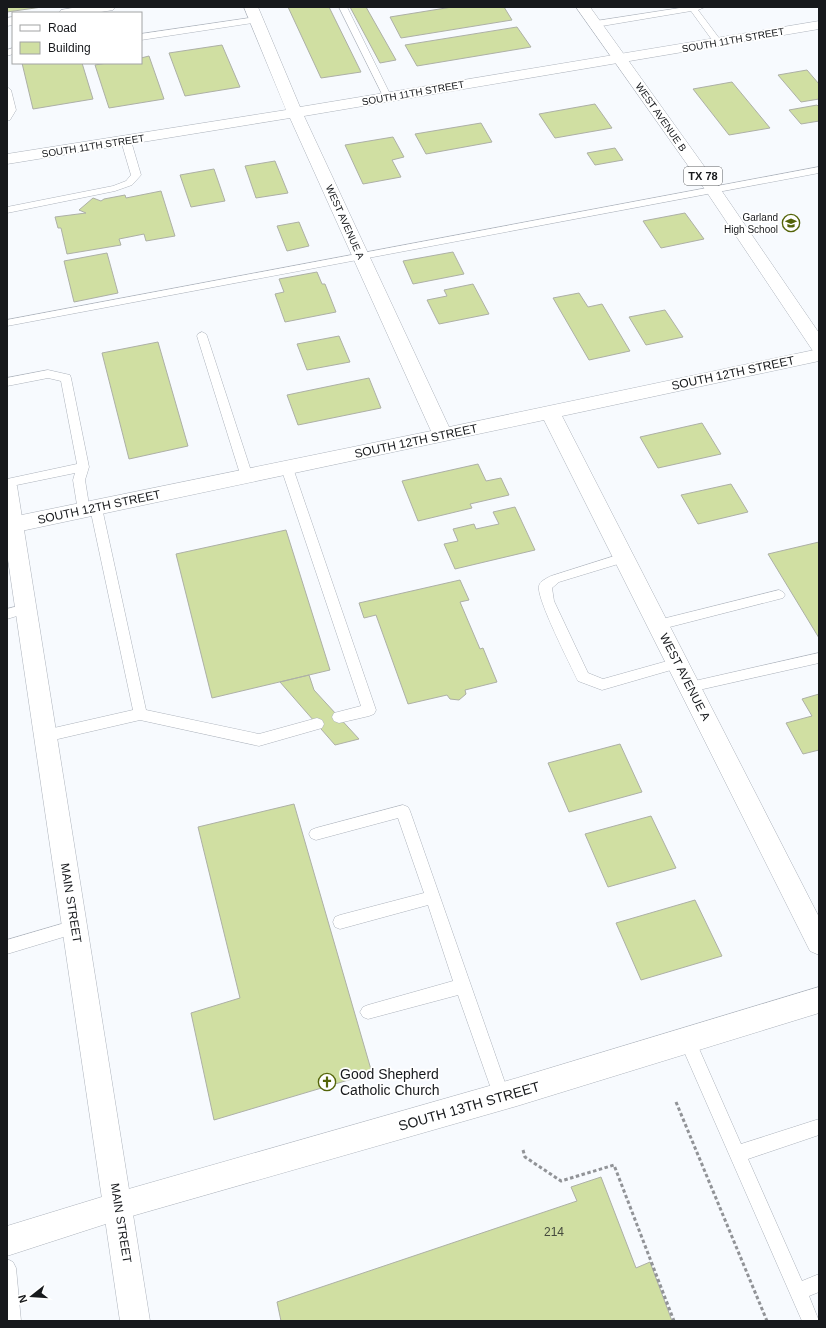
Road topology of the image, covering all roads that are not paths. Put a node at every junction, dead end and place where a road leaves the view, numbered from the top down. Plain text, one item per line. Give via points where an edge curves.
1 (108, 7) edge
2 (343, 7) edge
3 (583, 7) edge
4 (695, 7) edge
5 (86, 12) edge
6 (254, 14) edge
7 (596, 24) junction
8 (819, 25) edge
9 (142, 37) edge
10 (718, 42) junction
11 (620, 59) junction
12 (7, 90) edge
13 (388, 98) junction
14 (296, 113) junction
15 (7, 118) edge
16 (126, 141) junction
17 (7, 160) edge
18 (819, 170) edge
19 (713, 190) junction
20 (7, 210) edge
21 (361, 258) junction
22 (7, 323) edge
23 (202, 336) dead end
24 (819, 347) edge
25 (819, 355) edge
26 (7, 382) edge
27 (550, 412) junction
28 (443, 435) junction
29 (83, 467) junction
30 (287, 468) junction
31 (247, 477) junction
32 (7, 484) edge
33 (90, 510) junction
34 (10, 526) edge
35 (624, 558) junction
36 (779, 595) dead end
37 (16, 611) edge
38 (658, 625) junction
39 (819, 658) edge
40 (678, 663) junction
41 (690, 687) junction
42 (140, 714) junction
43 (339, 717) dead end
44 (317, 724) dead end
45 (45, 736) junction
46 (316, 834) dead end
47 (433, 897) junction
48 (340, 922) dead end
49 (75, 928) junction
50 (819, 943) edge
51 (7, 947) edge
52 (463, 986) junction
53 (819, 1000) edge
54 (368, 1012) dead end
55 (687, 1040) junction
56 (502, 1097) junction
57 (819, 1127) edge
58 (737, 1154) junction
59 (118, 1206) junction
60 (7, 1241) edge
61 (7, 1268) edge
62 (819, 1283) edge
63 (798, 1291) junction
64 (12, 1321) edge
65 (135, 1321) edge
66 (811, 1321) edge

1 - 5 street
2 - 13 lane
3 - 7 street, WEST AVENUE B / TX 78
4 - 7 lane
4 - 10 lane
6 - 9 lane
6 - 14 street, WEST AVENUE A
7 - 11 street, WEST AVENUE B / TX 78
8 - 10 street, SOUTH 11TH STREET
10 - 11 street, SOUTH 11TH STREET
11 - 13 street, SOUTH 11TH STREET
11 - 19 street, WEST AVENUE B / TX 78
12 - 15 lane via 12,110
13 - 14 street, SOUTH 11TH STREET
14 - 16 street, SOUTH 11TH STREET
14 - 21 street, WEST AVENUE A
16 - 17 street, SOUTH 11TH STREET
16 - 20 lane via 136,175 129,183
18 - 19 lane
19 - 21 lane
19 - 24 street, WEST AVENUE B / TX 78
21 - 22 lane
21 - 28 street, WEST AVENUE A
23 - 31 lane
25 - 27 street, SOUTH 12TH STREET
26 - 29 lane via 48,374 66,378
27 - 28 street, SOUTH 12TH STREET
27 - 35 street, WEST AVENUE A
28 - 30 street, SOUTH 12TH STREET
29 - 32 lane
29 - 33 lane via 78,480
30 - 31 street, SOUTH 12TH STREET
30 - 43 lane via 369,710
31 - 33 street, SOUTH 12TH STREET
32 - 34 street, MAIN STREET
33 - 34 street, SOUTH 12TH STREET
33 - 42 lane
34 - 37 street, MAIN STREET
35 - 38 street, WEST AVENUE A
35 - 40 lane via 555,579 545,586 548,601 583,677 602,685
36 - 38 lane
37 - 45 street, MAIN STREET
38 - 40 street, WEST AVENUE A
39 - 41 lane
40 - 41 street, WEST AVENUE A
41 - 50 street, WEST AVENUE A
42 - 44 lane via 259,740
42 - 45 lane
45 - 49 street, MAIN STREET
46 - 47 lane via 403,811
47 - 48 lane
47 - 52 lane
49 - 51 lane
49 - 59 street, MAIN STREET
52 - 54 lane
52 - 56 lane
53 - 55 street, SOUTH 13TH STREET
55 - 56 street, SOUTH 13TH STREET
55 - 58 lane
56 - 59 street, SOUTH 13TH STREET
57 - 58 lane
58 - 63 lane
59 - 60 street, SOUTH 13TH STREET
59 - 65 street, MAIN STREET
61 - 64 lane
62 - 63 lane
63 - 66 lane

